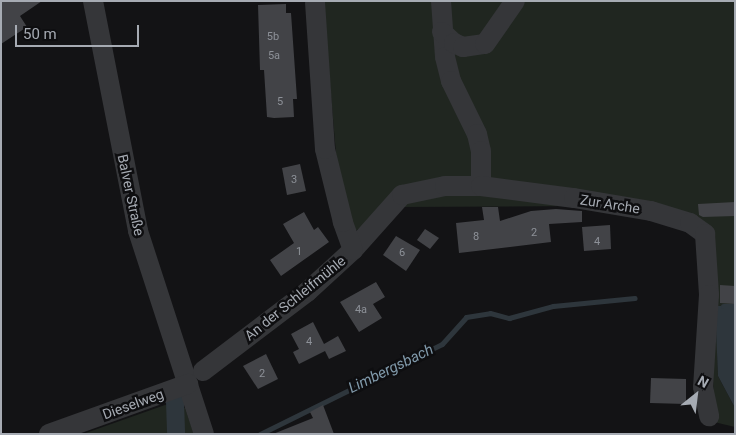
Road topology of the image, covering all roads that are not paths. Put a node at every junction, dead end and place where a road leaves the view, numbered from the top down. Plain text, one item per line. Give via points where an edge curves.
1 (92, 1) edge
2 (441, 1) edge
3 (514, 1) edge
4 (315, 3) dead end
5 (442, 32) junction
6 (481, 186) junction
7 (353, 250) junction
8 (195, 377) junction
9 (709, 416) dead end
10 (49, 434) edge
11 (204, 434) edge

1 - 8 street, Balver Straße via 138,231
2 - 5 street
3 - 5 street via 485,44 463,47
4 - 7 street, An der Schleifmühle via 325,149 342,222
5 - 6 street via 451,81 477,134 481,151
6 - 7 street, Zur Arche via 445,186 402,195
6 - 9 street, Zur Arche via 651,211 690,222 705,234 709,295 703,387
7 - 8 street, An der Schleifmühle via 307,292
8 - 10 street, Dieselweg
8 - 11 street, Balver Straße

